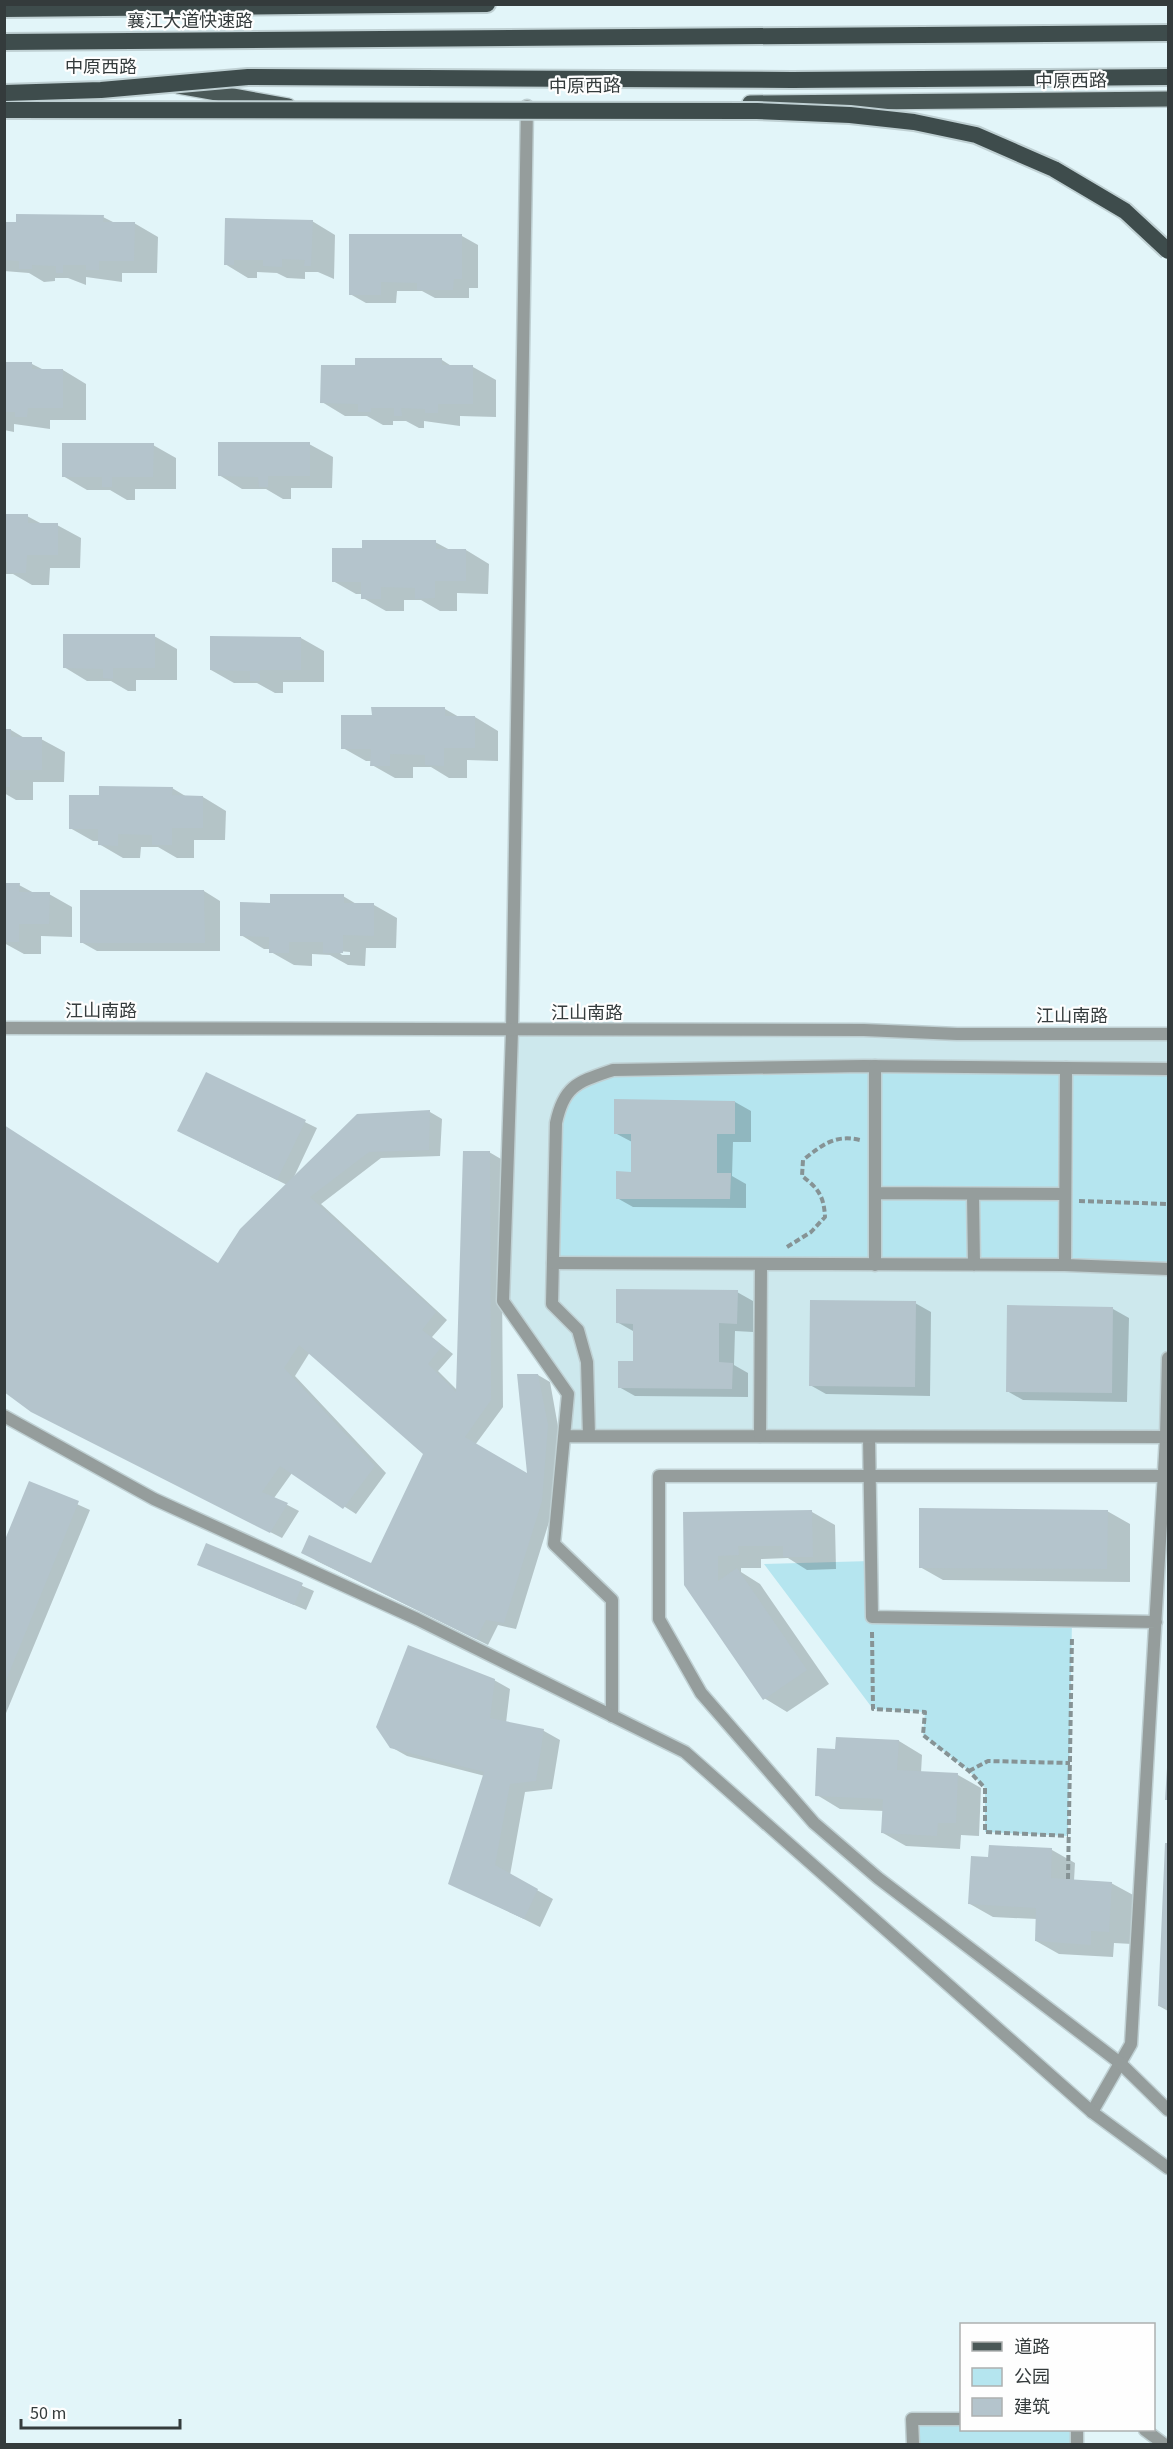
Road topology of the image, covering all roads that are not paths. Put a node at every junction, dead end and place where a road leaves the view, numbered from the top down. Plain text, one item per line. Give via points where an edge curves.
1 (487, 4) edge
2 (4, 9) edge
3 (1168, 33) edge
4 (4, 42) edge
5 (1168, 77) edge
6 (4, 87) edge
7 (4, 93) edge
8 (1168, 99) edge
9 (527, 106) junction
10 (4, 110) edge
11 (1168, 251) edge
12 (4, 1028) edge
13 (512, 1031) junction
14 (1168, 1034) edge
15 (875, 1066) junction
16 (1066, 1068) junction
17 (1168, 1070) edge
18 (875, 1193) junction
19 (973, 1194) junction
20 (1065, 1198) junction
21 (553, 1263) junction
22 (761, 1264) junction
23 (875, 1264) junction
24 (974, 1265) junction
25 (1065, 1265) junction
26 (1168, 1269) edge
27 (1168, 1358) edge
28 (4, 1416) edge
29 (564, 1436) junction
30 (589, 1436) junction
31 (760, 1436) junction
32 (869, 1437) junction
33 (1167, 1437) edge
34 (870, 1475) junction
35 (1166, 1476) edge
36 (1156, 1622) junction
37 (612, 1716) junction
38 (1120, 2063) junction
39 (1168, 2110) edge
40 (1092, 2112) junction
41 (1168, 2168) edge
42 (960, 2420) edge
43 (1146, 2431) edge
44 (913, 2445) edge
45 (1164, 2445) edge

1 - 2 highway, 襄江大道快速路
3 - 4 highway, 襄江大道快速路
5 - 7 highway, bridge via 248,77 101,90
6 - 9 main road, 中原西路 via 179,86 302,108
8 - 9 main road, 中原西路
9 - 13 street
10 - 11 highway, bridge via 757,111 904,121 976,135 1054,169 1125,211
12 - 13 street, 江山南路
13 - 14 street, 江山南路
13 - 29 street via 503,1300 568,1394
15 - 16 street
15 - 18 street
15 - 21 street via 613,1070 577,1082 561,1101 556,1123
16 - 17 street
16 - 20 street
18 - 19 street
18 - 23 street
19 - 20 street
19 - 24 street
20 - 25 street
21 - 22 street
21 - 30 street via 552,1304 578,1330 587,1362
22 - 23 street
22 - 31 street
23 - 24 street
24 - 25 street
25 - 26 street
27 - 33 street
28 - 37 street via 154,1499 417,1619
29 - 30 street
29 - 37 street via 554,1544 612,1600
30 - 31 street
31 - 32 street
32 - 33 street
32 - 34 street
33 - 35 street
34 - 35 street
34 - 36 street via 872,1617
34 - 38 street via 659,1476 659,1619 701,1693 814,1823 878,1878
35 - 36 street
36 - 38 street via 1131,2044
37 - 40 street via 685,1752
38 - 39 street
38 - 40 street
40 - 41 street
42 - 44 street via 912,2419
43 - 45 street

